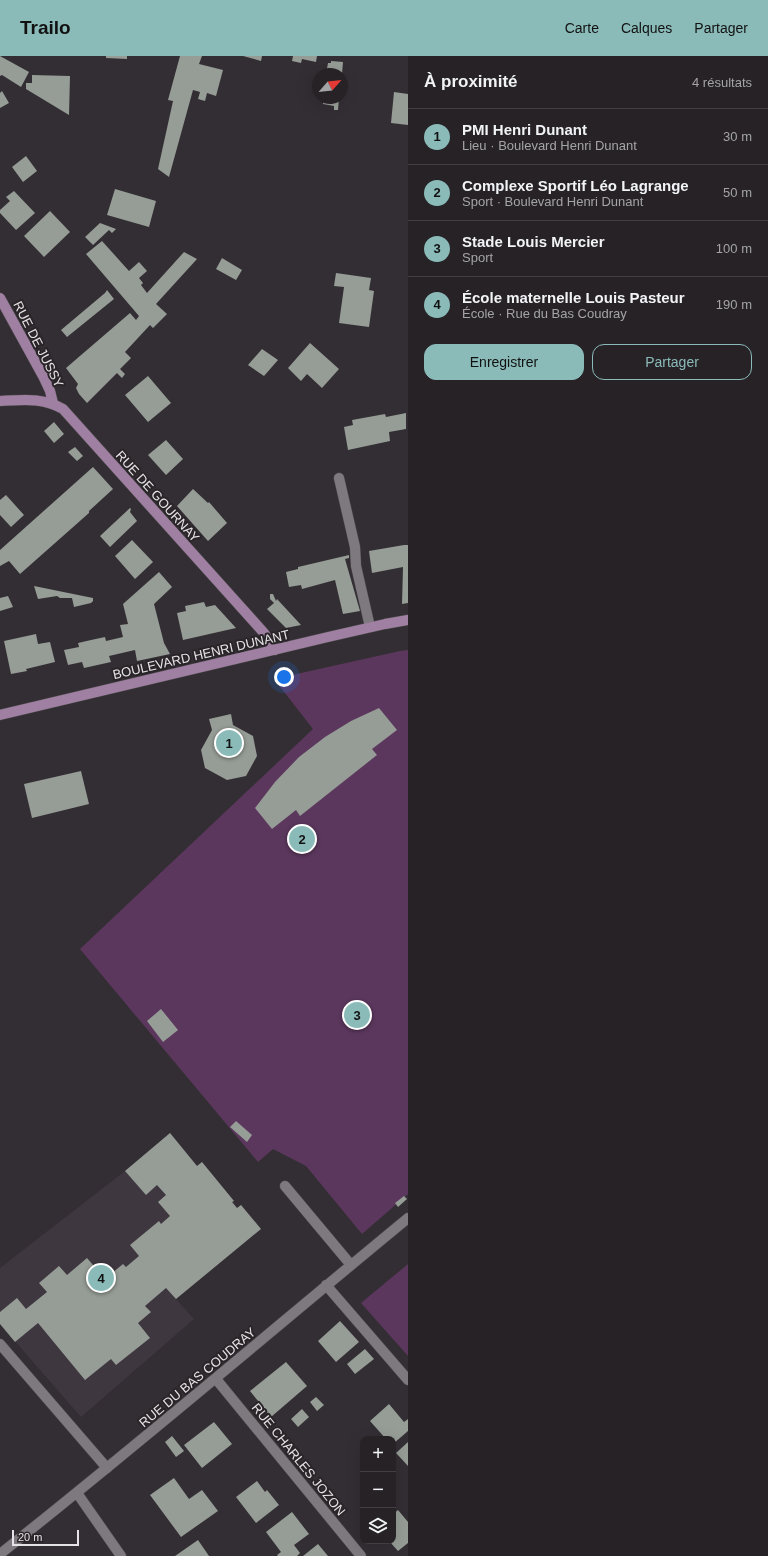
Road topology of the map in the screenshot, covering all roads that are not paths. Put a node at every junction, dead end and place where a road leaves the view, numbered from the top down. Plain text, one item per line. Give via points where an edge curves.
1 (0, 298) edge
2 (0, 401) edge
3 (53, 403) junction
4 (339, 478) dead end
5 (408, 620) edge
6 (370, 627) junction
7 (275, 650) junction
8 (0, 714) edge
9 (285, 1186) dead end
10 (408, 1218) edge
11 (351, 1265) junction
12 (326, 1285) junction
13 (0, 1344) edge
14 (216, 1379) junction
15 (408, 1380) edge
16 (107, 1468) junction
17 (77, 1493) junction
18 (0, 1554) edge
19 (121, 1556) edge
20 (361, 1556) edge

1 - 3 street, RUE DE JUSSY via 43,376
2 - 3 street via 30,400
3 - 7 street, RUE DE GOURNAY via 73,420 264,633
4 - 6 street
5 - 6 street, BOULEVARD HENRI DUNANT
6 - 7 street, BOULEVARD HENRI DUNANT
7 - 8 street, BOULEVARD HENRI DUNANT
9 - 11 street
10 - 11 street, RUE DU BAS COUDRAY
11 - 12 street, RUE DU BAS COUDRAY
12 - 14 street, RUE DU BAS COUDRAY
12 - 15 street
13 - 16 street
14 - 16 street, RUE DU BAS COUDRAY
14 - 20 street, RUE CHARLES JOZON
16 - 17 street, RUE DU BAS COUDRAY
17 - 18 street, RUE DU BAS COUDRAY
17 - 19 street

